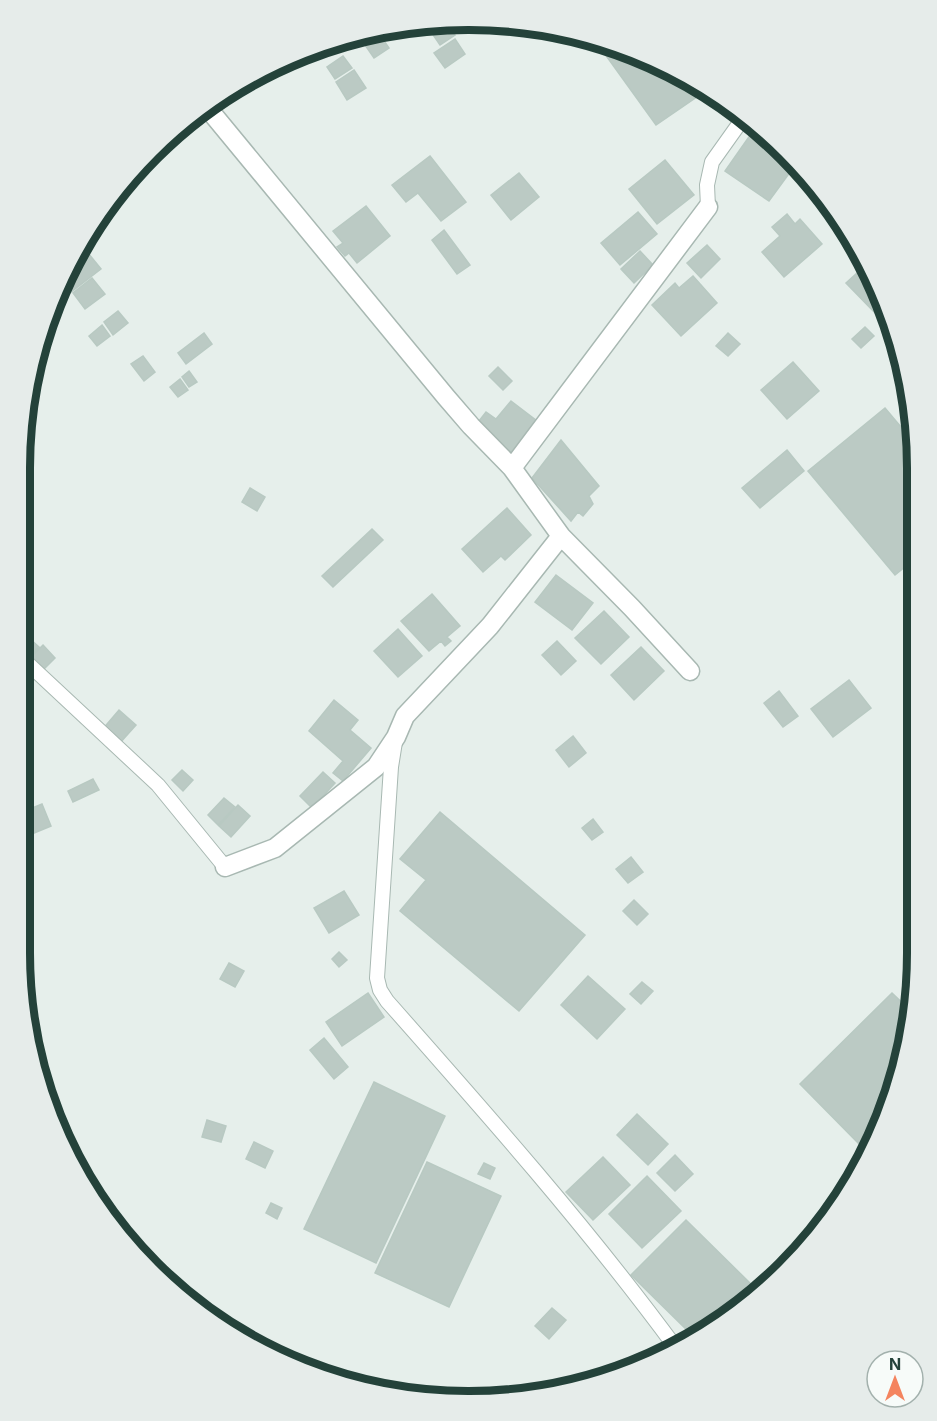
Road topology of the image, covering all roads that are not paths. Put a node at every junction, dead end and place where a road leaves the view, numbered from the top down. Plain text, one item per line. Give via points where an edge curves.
1 (212, 113) edge
2 (739, 124) edge
3 (708, 207) joint
4 (512, 468) junction
5 (561, 536) junction
6 (30, 665) edge
7 (690, 671) dead end
8 (396, 737) junction
9 (225, 867) joint
10 (671, 1341) edge

1 - 4 street via 446,397
2 - 3 lane via 712,162
3 - 4 street
4 - 5 street
5 - 7 street
5 - 8 street via 490,626 405,716
6 - 9 lane via 158,785
8 - 9 street via 376,767 275,848
8 - 10 lane via 377,978 380,990 518,1149

